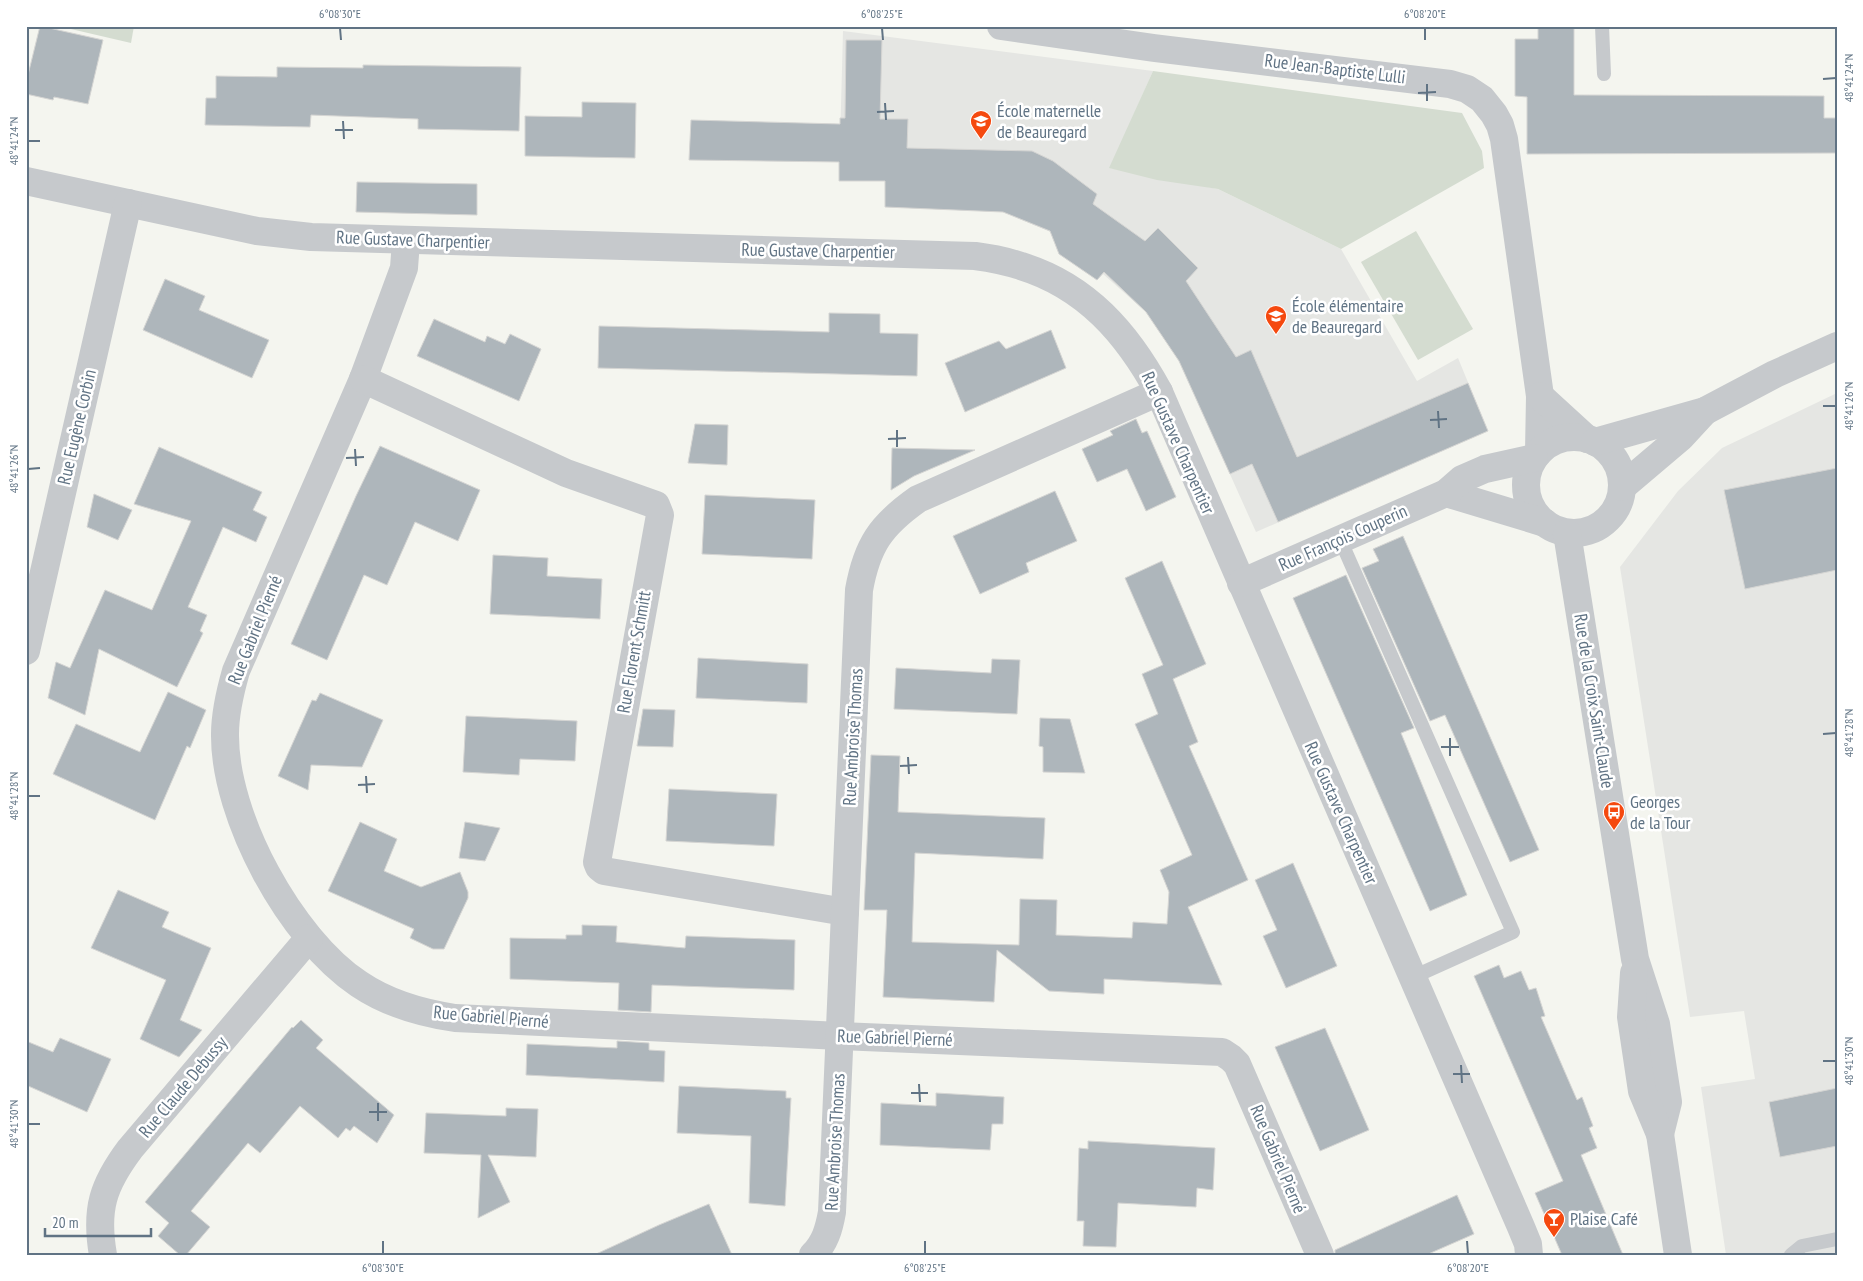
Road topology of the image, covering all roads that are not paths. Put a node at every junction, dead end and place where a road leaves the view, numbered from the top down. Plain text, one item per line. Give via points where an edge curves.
1 (1001, 26) edge
2 (1602, 26) edge
3 (1155, 37) edge
4 (1604, 74) dead end
5 (26, 181) edge
6 (128, 203) junction
7 (406, 241) junction
8 (1837, 346) edge
9 (363, 379) junction
10 (1159, 392) junction
11 (1540, 396) junction
12 (1705, 410) junction
13 (1591, 440) junction
14 (1537, 455) junction
15 (1622, 486) junction
16 (1446, 493) junction
17 (1556, 528) junction
18 (1340, 539) junction
19 (1241, 583) junction
20 (26, 651) edge
21 (844, 912) junction
22 (309, 938) junction
23 (1413, 977) junction
24 (840, 1036) junction
25 (1837, 1239) edge
26 (1529, 1249) edge
27 (103, 1255) edge
28 (812, 1255) edge
29 (1320, 1255) edge
30 (1678, 1255) edge
31 (1791, 1255) edge

1 - 3 street, Rue Jean-Baptiste Lulli
2 - 4 lane
3 - 11 street, Rue Jean-Baptiste Lulli via 1450,84 1467,89 1482,99 1494,114 1504,139
5 - 6 street, Rue Gustave Charpentier
6 - 7 street, Rue Gustave Charpentier via 271,233 312,238
6 - 20 street, Rue Eugène Corbin
7 - 9 street, Rue Gabriel Pierné via 404,268
7 - 10 street, Rue Gustave Charpentier via 958,254 994,259 1041,274 1091,304 1127,340
8 - 12 street
9 - 21 street, Rue Florent Schmitt via 566,473 656,505 660,516 609,790 597,862 599,867 604,871
9 - 22 street, Rue Gabriel Pierné via 236,671 226,712 227,759 240,814 267,875
10 - 19 street, Rue Gustave Charpentier
10 - 21 street, Rue Ambroise Thomas via 918,499 897,514 880,533 869,552 859,590
11 - 13 street
11 - 14 street, Rue Jean-Baptiste Lulli
12 - 13 street
12 - 15 street via 1681,437
13 - 14 street via 1561,439
13 - 15 street via 1616,460
14 - 16 street, Rue François Couperin via 1485,469 1462,479
14 - 17 street via 1528,472 1528,500 1535,513
15 - 17 street via 1614,512 1594,529 1580,533
16 - 17 street
16 - 18 street, Rue François Couperin
17 - 30 street, Rue de la Croix Saint-Claude via 1635,959 1631,1017 1642,1091 1660,1134
18 - 19 street, Rue François Couperin
18 - 23 lane via 1513,932
19 - 23 street, Rue Gustave Charpentier
21 - 24 street, Rue Ambroise Thomas
22 - 24 street, Rue Gabriel Pierné via 359,984 383,998 434,1015
22 - 27 street, Rue Claude Debussy via 114,1170 105,1189 100,1213
23 - 26 street, Rue Gustave Charpentier
24 - 28 street, Rue Ambroise Thomas via 831,1220 823,1242
24 - 29 street, Rue Gabriel Pierné via 1222,1052 1237,1064
25 - 31 lane via 1802,1246

